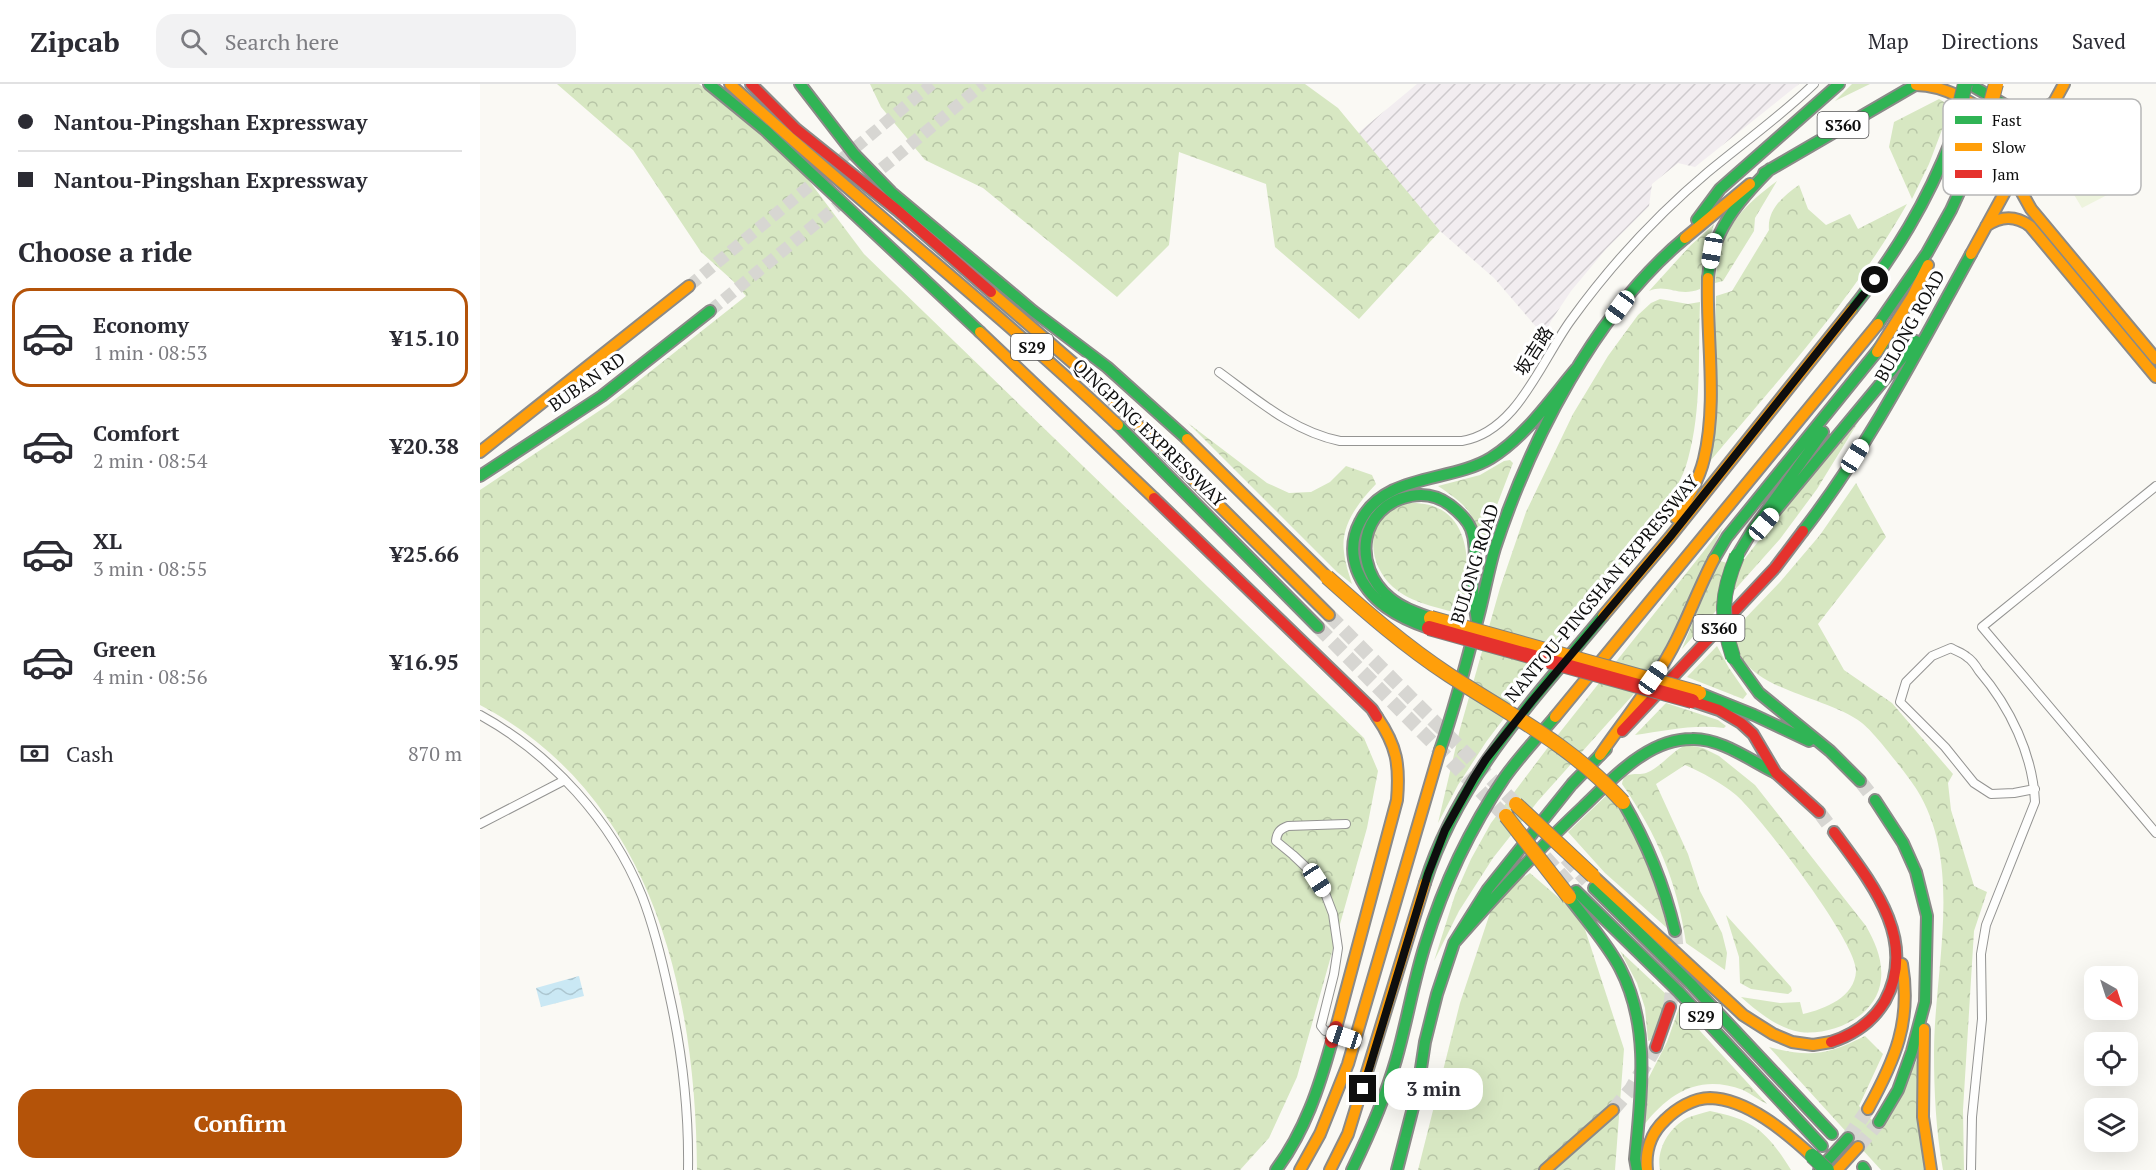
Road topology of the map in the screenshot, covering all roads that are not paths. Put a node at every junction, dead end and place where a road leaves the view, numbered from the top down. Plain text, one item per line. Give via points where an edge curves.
1 (709, 84) edge
2 (730, 84) edge
3 (751, 84) edge
4 (800, 84) edge
5 (1814, 84) edge
6 (1839, 84) edge
7 (1916, 84) edge
8 (1946, 84) edge
9 (1967, 84) edge
10 (1996, 84) edge
11 (2064, 84) edge
12 (1961, 98) joint
13 (1963, 99) edge
14 (1992, 99) edge
15 (1994, 99) edge
16 (2055, 99) edge
17 (1943, 161) edge
18 (1770, 168) junction
19 (1958, 195) edge
20 (2002, 195) edge
21 (2004, 195) edge
22 (2023, 195) edge
23 (2001, 200) junction
24 (1951, 210) junction
25 (1986, 226) junction
26 (2044, 234) junction
27 (1678, 244) junction
28 (689, 286) tunnel mouth
29 (1940, 310) junction
30 (710, 311) tunnel mouth
31 (1883, 344) junction
32 (2156, 359) edge
33 (1576, 369) junction
34 (1219, 372) dead end
35 (2156, 377) edge
36 (480, 452) edge
37 (480, 476) edge
38 (2156, 486) edge
39 (1737, 556) junction
40 (1638, 575) junction
41 (1329, 615) tunnel mouth
42 (1477, 621) junction
43 (1430, 623) junction
44 (1318, 627) tunnel mouth
45 (1695, 697) junction
46 (480, 715) edge
47 (1830, 751) junction
48 (1600, 754) junction
49 (1776, 773) junction
50 (565, 780) junction
51 (1860, 781) tunnel mouth
52 (2035, 789) junction
53 (1875, 800) tunnel mouth
54 (1516, 804) tunnel mouth
55 (1819, 812) tunnel mouth
56 (1506, 816) tunnel mouth
57 (480, 824) edge
58 (1346, 824) dead end
59 (1834, 832) tunnel mouth
60 (2156, 833) edge
61 (1590, 878) junction
62 (1572, 894) junction
63 (1675, 931) tunnel mouth
64 (1454, 944) junction
65 (1897, 945) junction
66 (1925, 1002) junction
67 (1670, 1007) tunnel mouth
68 (1355, 1041) junction
69 (1656, 1047) tunnel mouth
70 (1612, 1110) tunnel mouth
71 (1868, 1110) tunnel mouth
72 (1879, 1122) tunnel mouth
73 (1832, 1134) dead end
74 (1817, 1151) junction
75 (688, 1170) edge
76 (1276, 1170) edge
77 (1300, 1170) edge
78 (1330, 1170) edge
79 (1352, 1170) edge
80 (1397, 1170) edge
81 (1545, 1170) edge
82 (1637, 1170) edge
83 (1647, 1170) edge
84 (1819, 1170) edge
85 (1827, 1170) edge
86 (1837, 1170) edge
87 (1931, 1170) edge
88 (1971, 1170) edge

1 - 76 main road via 764,129 1066,414 1365,702 1386,729 1400,768 1397,800 1310,1117
2 - 44 main road, QINGPING EXPRESSWAY / S29 via 1092,400
3 - 41 main road, QINGPING EXPRESSWAY / S29 via 796,129 897,210 1094,381
4 - 63 main road, bridge via 885,187 1107,367 1198,449 1372,619 1411,650 1576,756 1611,787 1634,819 1655,864
5 - 34 street, 坂吉路 via 1657,219 1571,320 1510,415 1474,439 1330,439 1277,414
6 - 27 main road via 1720,189
7 - 12 main road
7 - 18 main road, BULONG ROAD / S360
8 - 12 main road
9 - 13 main road, NANTOU-PINGSHAN EXPRESSWAY, bridge
9 - 15 main road
10 - 14 main road, bridge
11 - 16 main road, BULONG ROAD / S360
17 - 40 main road, NANTOU-PINGSHAN EXPRESSWAY, bridge via 1907,233 1875,280
18 - 27 main road, BULONG ROAD / S360
18 - 40 main road via 1731,211 1712,251 1704,459 1690,494
19 - 24 main road, bridge
20 - 23 main road
21 - 23 main road, BULONG ROAD / S360
22 - 26 main road
23 - 25 main road, BULONG ROAD / S360
24 - 31 main road via 1912,297
24 - 79 main road via 1902,292 1876,327 1507,775 1482,812 1425,943 1391,1076
25 - 26 main road via 2011,217
25 - 29 main road, BULONG ROAD / S360
26 - 32 main road
26 - 35 main road
27 - 33 main road, BULONG ROAD / S360 via 1620,307
28 - 36 main road, BUBAN RD
29 - 39 main road
29 - 48 main road, BULONG ROAD / S360 via 1871,431 1805,530 1775,568
30 - 37 main road, BUBAN RD via 602,396
31 - 39 main road
31 - 48 main road via 1727,537 1666,659
33 - 42 main road, BULONG ROAD / S360 via 1539,435 1519,485 1495,549
33 - 43 main road via 1519,435 1492,458 1469,470 1394,489 1368,507 1362,517 1353,546 1365,586 1379,603 1398,616 1413,624
38 - 60 street via 1982,627
39 - 47 main road, bridge via 1722,599 1733,657 1759,693
40 - 78 main road, NANTOU-PINGSHAN EXPRESSWAY via 1486,759 1445,830 1348,1134
42 - 43 main road via 1474,540 1470,527 1441,498 1408,495 1379,510 1367,532 1364,553 1371,574 1387,596
42 - 68 main road, BULONG ROAD / S360 via 1456,705 1430,780
43 - 45 main road, bridge
45 - 47 main road via 1754,715
45 - 49 main road via 1753,734
46 - 50 street via 527,746
47 - 51 main road
48 - 64 main road, BULONG ROAD / S360 via 1488,889
49 - 55 main road
49 - 64 main road via 1704,738 1661,745 1623,770 1577,813
50 - 57 street
50 - 75 street via 598,819 621,855 652,925 682,1060
52 - 52 street via 1991,794 1974,783 1900,702 1906,682 1932,656 1951,648 1968,657 1987,680 2017,732
52 - 88 street via 2035,802 1984,935
53 - 66 main road via 1903,843 1916,872 1927,916
54 - 61 main road, bridge
56 - 62 main road, bridge
58 - 68 street via 1288,826 1281,829 1276,841 1311,873 1334,914 1338,948 1321,1026
59 - 65 main road via 1885,910
61 - 65 main road via 1743,1015 1792,1042 1831,1042 1870,1020 1892,990 1898,967
61 - 73 main road, S29
62 - 74 main road, S29 via 1686,1000
62 - 82 main road via 1621,970 1636,1007 1641,1046
64 - 80 main road, BULONG ROAD / S360 via 1434,1003
65 - 71 main road via 1905,986 1904,1025 1890,1070
66 - 72 main road via 1898,1090
66 - 87 main road via 1921,1082 1924,1143
67 - 69 main road
68 - 77 main road, BULONG ROAD / S360 via 1334,1103
70 - 81 main road
74 - 83 main road via 1762,1115 1710,1098 1682,1106 1663,1121 1651,1139
74 - 85 main road, bridge
84 - 86 main road via 1853,1143

